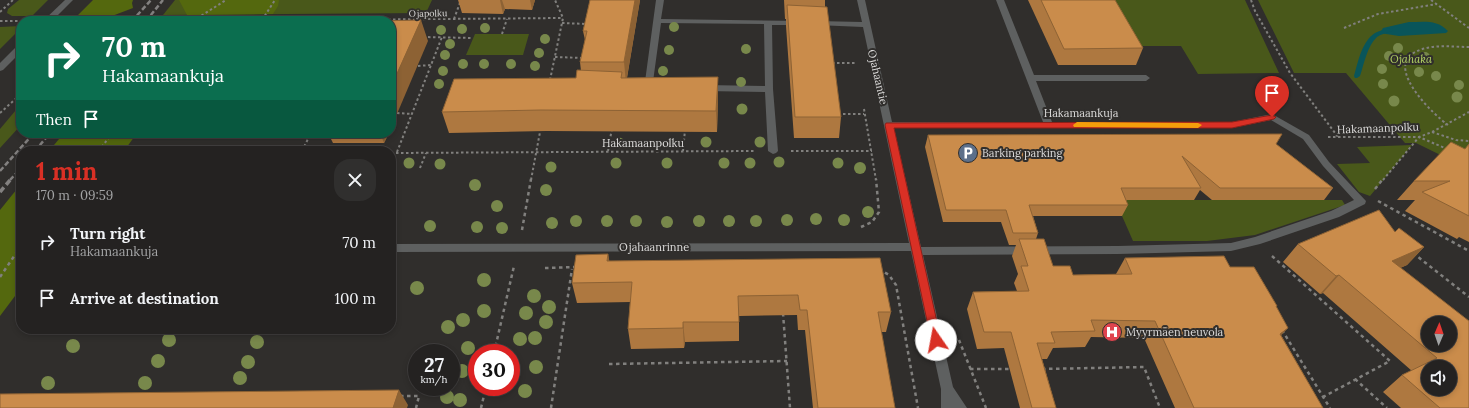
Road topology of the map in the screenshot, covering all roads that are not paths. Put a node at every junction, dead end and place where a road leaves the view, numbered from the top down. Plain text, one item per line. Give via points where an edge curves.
1 (69, 0) edge
2 (660, 0) edge
3 (861, 0) edge
4 (1000, 0) edge
5 (52, 16) edge
6 (657, 21) junction
7 (768, 22) junction
8 (866, 25) junction
9 (16, 52) edge
10 (0, 68) edge
11 (1030, 78) junction
12 (1146, 78) dead end
13 (693, 88) edge
14 (648, 89) edge
15 (769, 89) junction
16 (889, 125) junction
17 (1049, 125) junction
18 (773, 151) road end
19 (1365, 199) joint
20 (396, 248) edge
21 (917, 249) junction
22 (946, 389) junction
23 (947, 408) edge
24 (961, 408) edge

1 - 5 street
2 - 6 street
3 - 8 street, Ojahaantie
4 - 11 street
6 - 7 street
6 - 14 street
7 - 8 street
7 - 15 street
8 - 16 street, Ojahaantie
9 - 10 street
11 - 12 street
11 - 17 street
13 - 15 street
15 - 18 street
16 - 17 street, Hakamaankuja
16 - 21 street, Ojahaantie
17 - 19 street, Hakamaankuja via 1232,125 1272,117 1306,137 1326,164
19 - 21 street, Ojahaanrinne via 1335,214 1231,247
20 - 21 street, Ojahaanrinne
21 - 22 street, Ojahaantie
22 - 23 street, Ojahaantie
22 - 24 street, Ojahaantie

